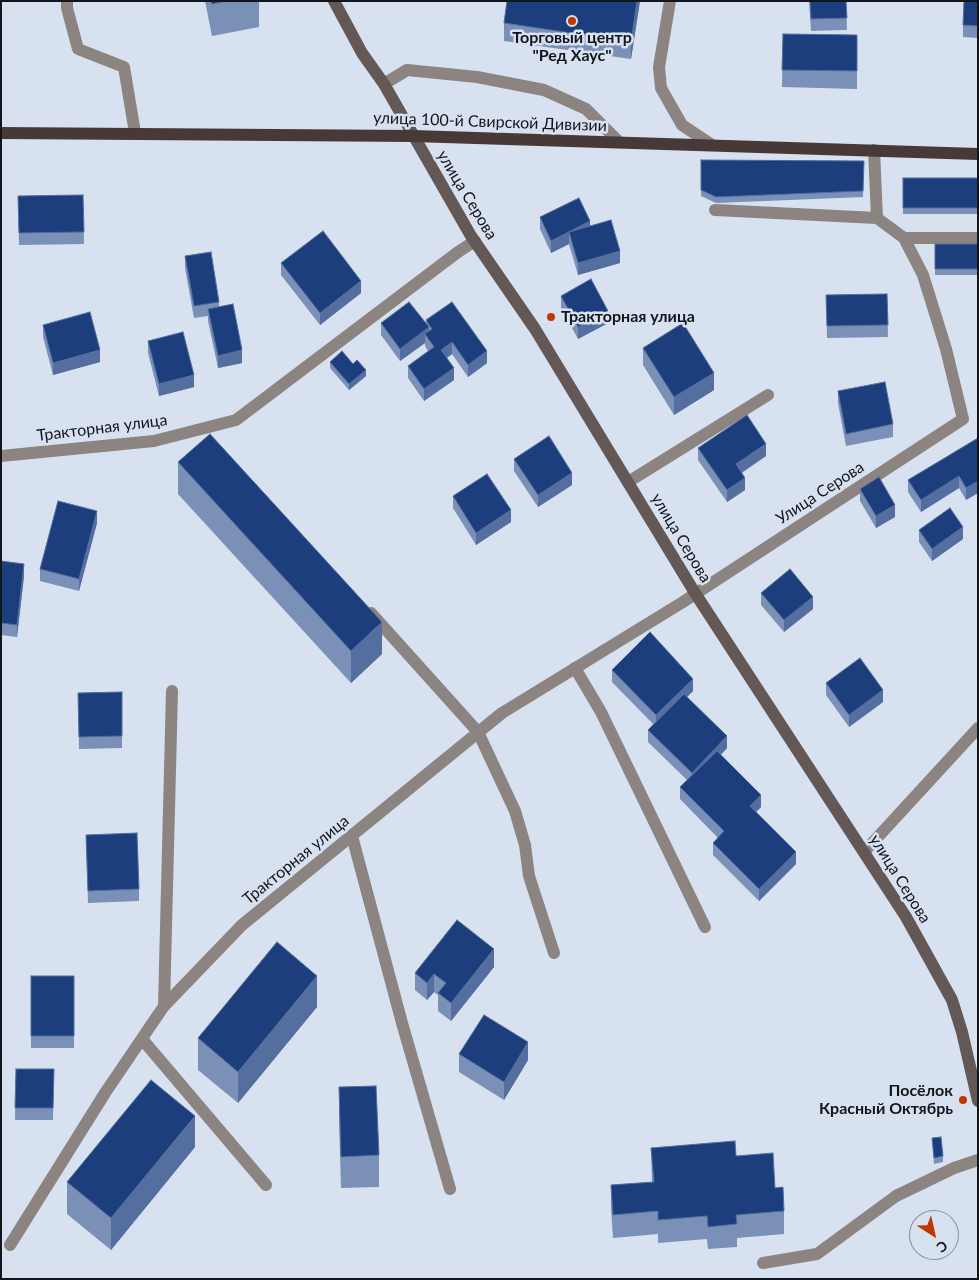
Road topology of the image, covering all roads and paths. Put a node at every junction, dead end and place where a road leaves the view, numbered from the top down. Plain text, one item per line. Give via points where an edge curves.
1 (66, 1) edge
2 (334, 1) edge
3 (670, 1) edge
4 (384, 84) junction
5 (1, 133) edge
6 (135, 133) junction
7 (413, 136) junction
8 (619, 142) junction
9 (712, 145) junction
10 (874, 150) junction
11 (978, 154) edge
12 (716, 210) dead end
13 (877, 218) junction
14 (904, 238) junction
15 (978, 238) edge
16 (475, 241) junction
17 (768, 395) dead end
18 (1, 456) edge
19 (628, 482) junction
20 (696, 593) junction
21 (361, 602) edge
22 (575, 668) junction
23 (172, 691) dead end
24 (978, 728) edge
25 (478, 732) junction
26 (352, 836) junction
27 (864, 852) junction
28 (705, 927) dead end
29 (554, 953) dead end
30 (164, 1006) junction
31 (142, 1039) junction
32 (978, 1101) edge
33 (978, 1160) edge
34 (266, 1185) dead end
35 (450, 1189) dead end
36 (10, 1245) dead end
37 (763, 1262) dead end

1 - 6 street via 78,49 124,67
2 - 4 street, улица Серова via 362,53
3 - 9 street via 659,67 661,88 682,125
4 - 7 street, улица Серова
4 - 8 street via 407,70 477,77 544,90 586,109
5 - 6 main road, улица 100-й Свирской Дивизии
6 - 7 main road, улица 100-й Свирской Дивизии
7 - 8 main road, улица 100-й Свирской Дивизии
7 - 16 street, улица Серова
8 - 9 main road, улица 100-й Свирской Дивизии
9 - 10 main road, улица 100-й Свирской Дивизии
10 - 11 main road, улица 100-й Свирской Дивизии
10 - 13 street
12 - 13 street
13 - 14 street
14 - 15 street
14 - 20 street, Улица Серова via 923,275 946,348 963,419
16 - 18 street, Тракторная улица via 236,420 154,441
16 - 19 street, улица Серова via 534,329
17 - 19 street
19 - 20 street, улица Серова
20 - 22 street, Тракторная улица
20 - 27 street, улица Серова
21 - 25 street
22 - 25 street, Тракторная улица via 502,713
22 - 28 street via 601,712
23 - 30 street
24 - 27 street
25 - 26 street, Тракторная улица
25 - 29 street via 515,812 525,845 529,876
26 - 30 street, Тракторная улица via 242,925
26 - 35 street
27 - 32 street, улица Серова via 906,917 952,1000
30 - 31 street, Тракторная улица
31 - 34 street
31 - 36 street, Тракторная улица
33 - 37 street via 896,1196 818,1254

